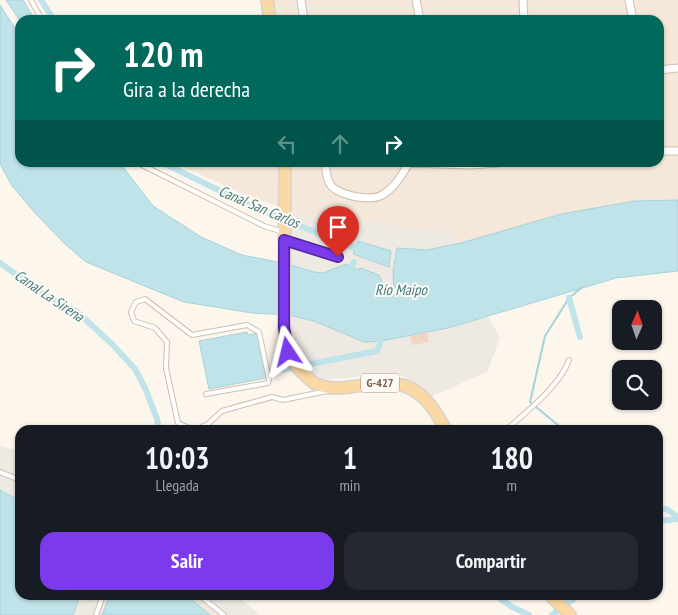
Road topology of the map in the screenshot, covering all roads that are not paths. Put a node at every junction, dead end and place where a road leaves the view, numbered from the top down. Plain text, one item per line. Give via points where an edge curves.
1 (31, 0) edge
2 (267, 0) edge
3 (301, 0) edge
4 (416, 0) edge
5 (523, 0) edge
6 (629, 0) edge
7 (39, 15) edge
8 (269, 15) edge
9 (303, 15) edge
10 (419, 15) edge
11 (524, 15) edge
12 (632, 15) edge
13 (678, 68) edge
14 (664, 69) edge
15 (664, 151) edge
16 (678, 151) edge
17 (146, 167) edge
18 (285, 167) edge
19 (326, 167) edge
20 (406, 167) edge
21 (284, 235) junction
22 (338, 257) dead end
23 (569, 360) dead end
24 (335, 388) junction
25 (206, 394) dead end
26 (181, 425) edge
27 (205, 425) edge
28 (443, 425) edge
29 (511, 425) edge
30 (0, 472) edge
31 (15, 478) edge
32 (101, 600) edge
33 (206, 600) edge
34 (555, 600) edge
35 (570, 614) edge
36 (96, 615) edge
37 (224, 615) edge

1 - 7 lane
2 - 8 main road
3 - 9 street
4 - 10 street
5 - 11 street
6 - 12 street
13 - 14 street
15 - 16 street
17 - 21 lane
18 - 21 main road, G-427
19 - 20 street via 329,183 339,192 374,198 390,188
21 - 22 lane
21 - 24 main road, G-427 via 286,343 292,360 313,382
23 - 29 lane via 566,370
24 - 27 lane via 283,400 272,397 222,411
24 - 28 main road, G-427 via 370,383 405,386 431,405
25 - 26 lane via 268,383 260,332 247,325 192,335 145,299 140,299 132,306 131,312 134,320 155,328 166,342 166,368
30 - 31 lane
32 - 36 lane
33 - 37 lane
34 - 35 main road

